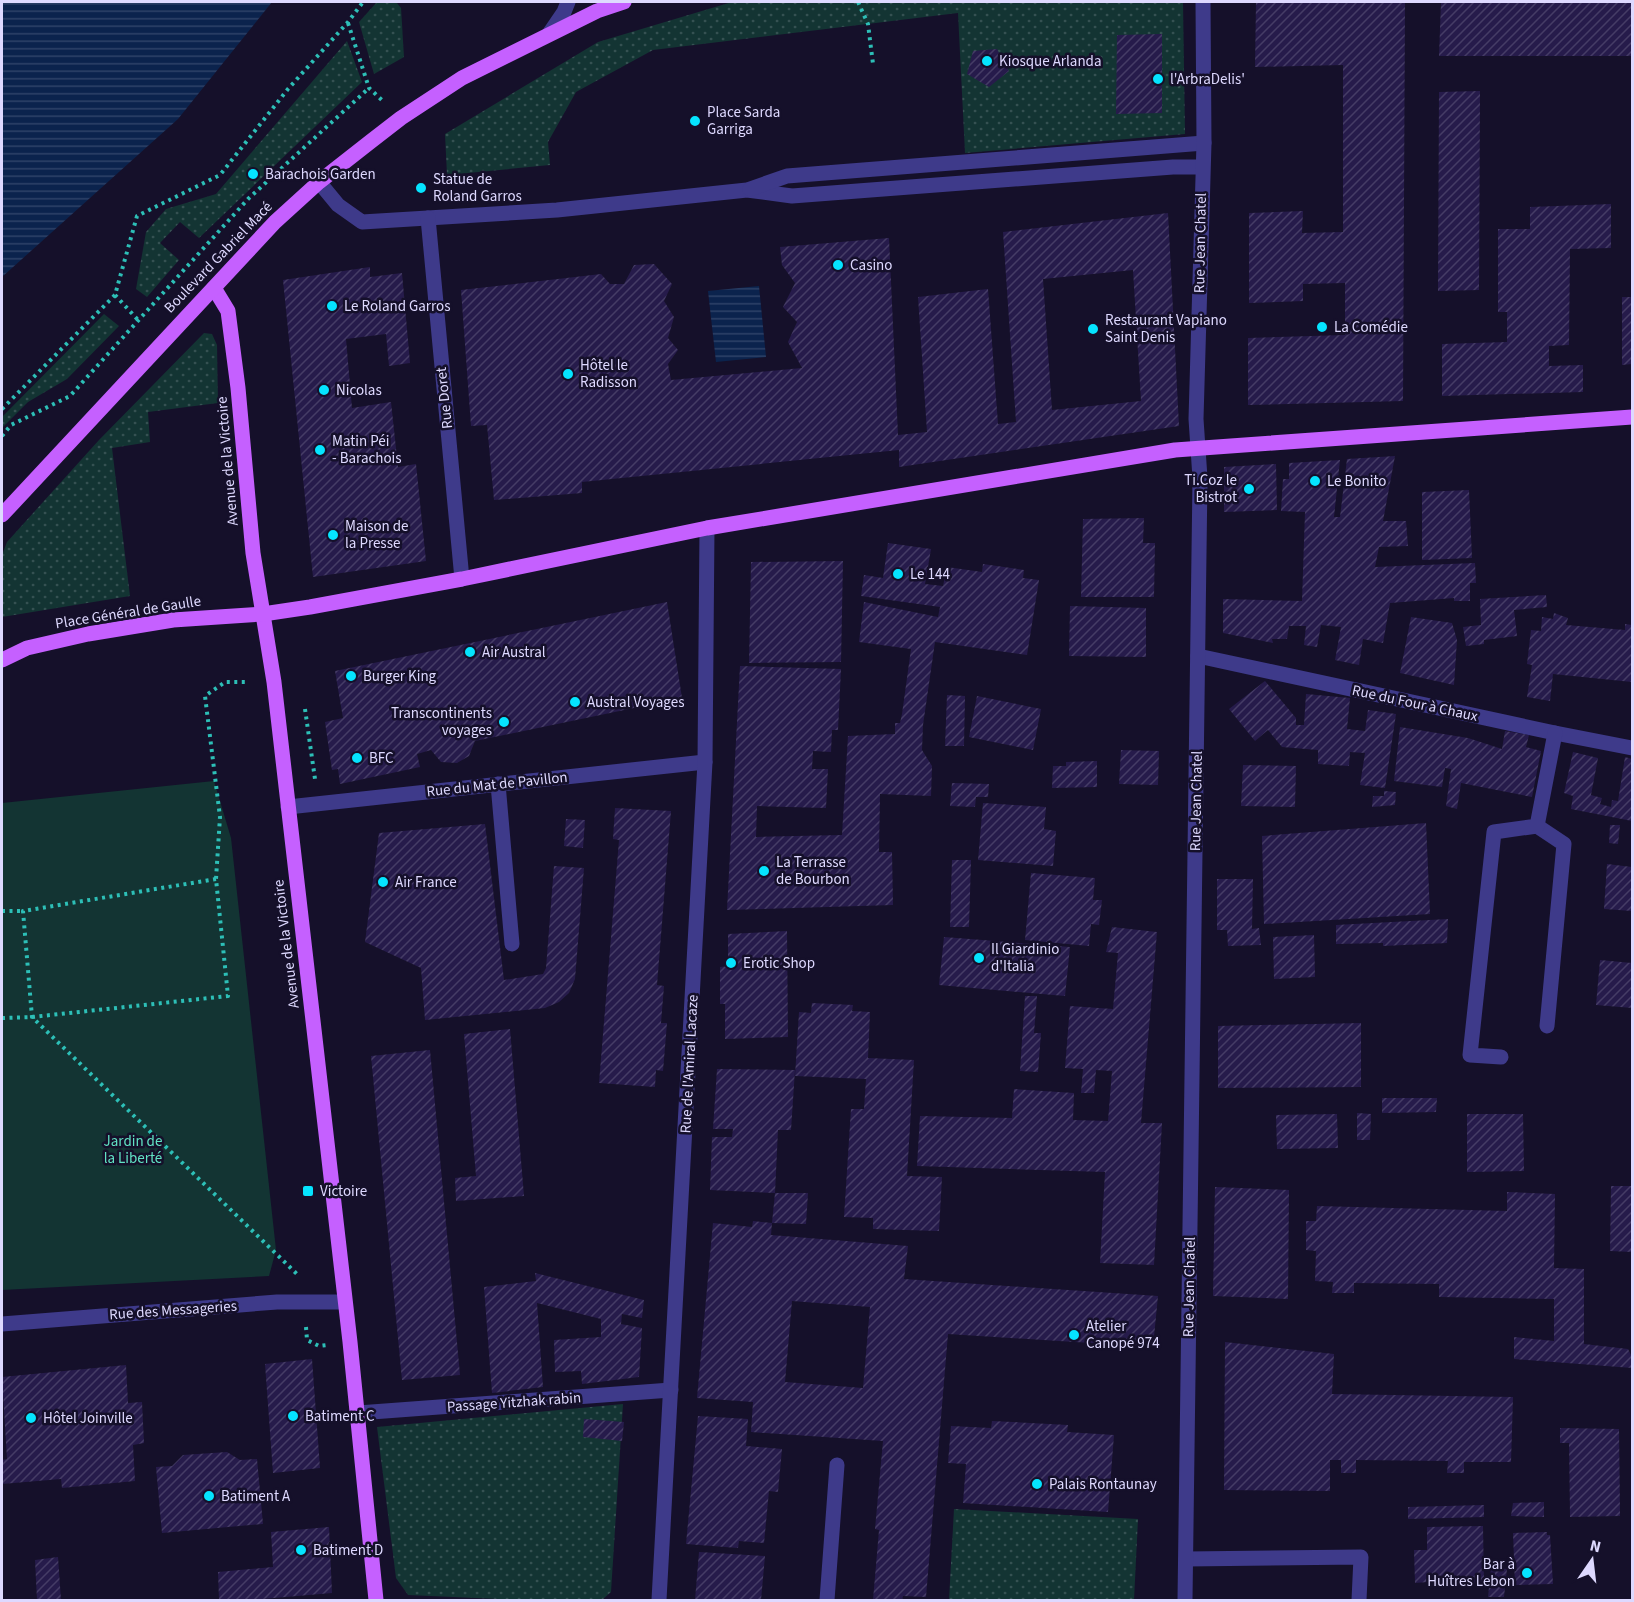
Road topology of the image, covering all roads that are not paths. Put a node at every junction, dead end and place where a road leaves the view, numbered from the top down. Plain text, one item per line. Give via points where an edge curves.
1 (568, 2) edge
2 (624, 2) edge
3 (1203, 2) edge
4 (549, 34) junction
5 (1204, 143) junction
6 (1202, 167) junction
7 (319, 182) junction
8 (747, 190) junction
9 (428, 218) junction
10 (214, 288) junction
11 (1632, 417) edge
12 (1197, 447) junction
13 (2, 515) edge
14 (707, 528) junction
15 (462, 579) junction
16 (263, 614) junction
17 (1198, 656) junction
18 (2, 660) edge
19 (1555, 734) junction
20 (1632, 748) edge
21 (705, 762) junction
22 (498, 784) junction
23 (288, 807) junction
24 (1537, 826) junction
25 (512, 944) dead end
26 (1547, 1026) dead end
27 (1502, 1057) dead end
28 (344, 1302) junction
29 (2, 1324) edge
30 (671, 1390) junction
31 (358, 1413) junction
32 (837, 1465) dead end
33 (1186, 1559) junction
34 (376, 1600) edge
35 (659, 1600) edge
36 (827, 1600) edge
37 (1185, 1600) edge
38 (1359, 1600) edge

1 - 4 street
2 - 4 main road, Boulevard Gabriel Macé
3 - 5 street, Rue Jean Chatel
4 - 7 main road, Boulevard Gabriel Macé via 443,90
5 - 6 street, Rue Jean Chatel
5 - 8 street via 787,176
6 - 8 street via 792,196
6 - 12 street, Rue Jean Chatel
7 - 9 street via 338,205 362,222
7 - 10 main road, Boulevard Gabriel Macé via 274,222
8 - 9 street via 557,210
9 - 15 street, Rue Doret
10 - 13 main road, Boulevard Gabriel Macé
10 - 16 main road, Avenue de la Victoire via 228,311
11 - 12 main road, Place Général de Gaulle
12 - 14 main road, Place Général de Gaulle
12 - 17 street, Rue Jean Chatel
14 - 15 main road, Place Général de Gaulle
14 - 21 street, Rue de l'Amiral Lacaze
15 - 16 main road, Place Général de Gaulle
16 - 18 main road, Place Général de Gaulle via 173,620 88,634 27,648
16 - 23 main road, Avenue de la Victoire
17 - 19 street, Rue du Four à Chaux
17 - 33 street, Rue Jean Chatel
19 - 20 street, Rue du Four à Chaux
19 - 24 street
21 - 22 street, Rue du Mat de Pavillon
21 - 30 street, Rue de l'Amiral Lacaze
22 - 23 street, Rue du Mat de Pavillon
22 - 25 street
23 - 28 main road, Avenue de la Victoire
24 - 26 street via 1564,844
24 - 27 street via 1494,832 1470,1055
28 - 29 street, Rue des Messageries via 277,1302
28 - 31 main road, Avenue de la Victoire
30 - 31 street, Passage Yitzhak rabin
30 - 35 street, Rue de l'Amiral Lacaze
31 - 34 main road, Avenue de la Victoire
32 - 36 street
33 - 37 street, Rue Jean Chatel
33 - 38 street via 1361,1557

